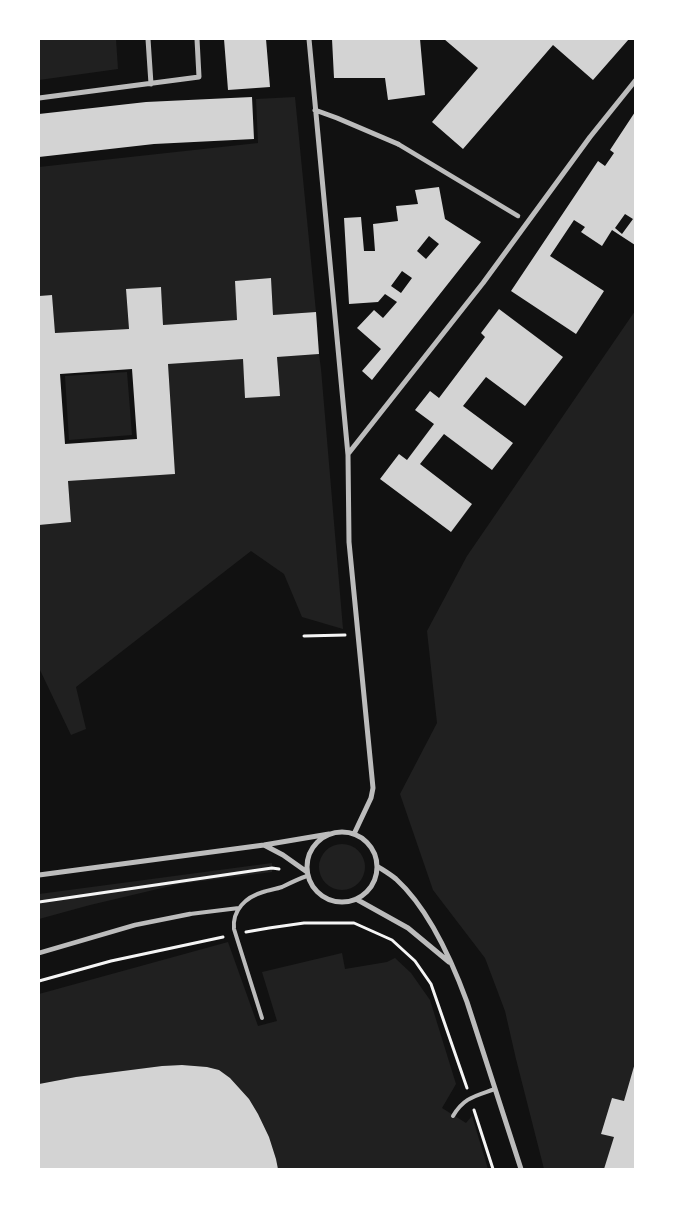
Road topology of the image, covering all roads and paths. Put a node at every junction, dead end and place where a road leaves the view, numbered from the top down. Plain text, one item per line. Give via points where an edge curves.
1 (148, 39) edge
2 (197, 39) edge
3 (309, 39) edge
4 (635, 81) edge
5 (151, 84) junction
6 (39, 98) edge
7 (315, 110) junction
8 (398, 144) joint
9 (518, 216) dead end
10 (348, 455) junction
11 (345, 635) dead end
12 (304, 636) dead end
13 (329, 834) junction
14 (354, 834) junction
15 (264, 845) junction
16 (377, 866) junction
17 (272, 868) dead end
18 (307, 874) junction
19 (39, 875) edge
20 (356, 899) junction
21 (39, 902) edge
22 (239, 908) junction
23 (190, 914) joint
24 (236, 935) junction
25 (39, 953) edge
26 (451, 964) junction
27 (39, 982) edge
28 (262, 1018) dead end
29 (495, 1090) junction
30 (470, 1098) junction
31 (454, 1116) dead end
32 (493, 1169) edge
33 (521, 1169) edge

1 - 5 street
2 - 5 street via 199,77
3 - 7 street
4 - 10 street
5 - 6 street
7 - 8 street
7 - 10 street
8 - 9 street
10 - 14 street via 349,542 372,788 371,798
11 - 12 path
13 - 14 street
13 - 15 street
13 - 18 street via 311,850
14 - 16 street via 371,847
15 - 18 street
15 - 19 street
16 - 20 street via 372,886
16 - 26 street via 395,879 412,898 430,923
17 - 21 path
18 - 20 street via 324,898 343,902
18 - 22 lane via 246,900
20 - 26 street via 408,928
22 - 23 lane
22 - 24 lane via 234,924
23 - 25 street via 135,925
24 - 27 path via 111,961
24 - 28 lane
24 - 30 path via 304,923 354,923 392,940 415,960 431,984
26 - 29 street via 467,1002
29 - 30 lane
29 - 33 street
30 - 31 lane
30 - 32 path

